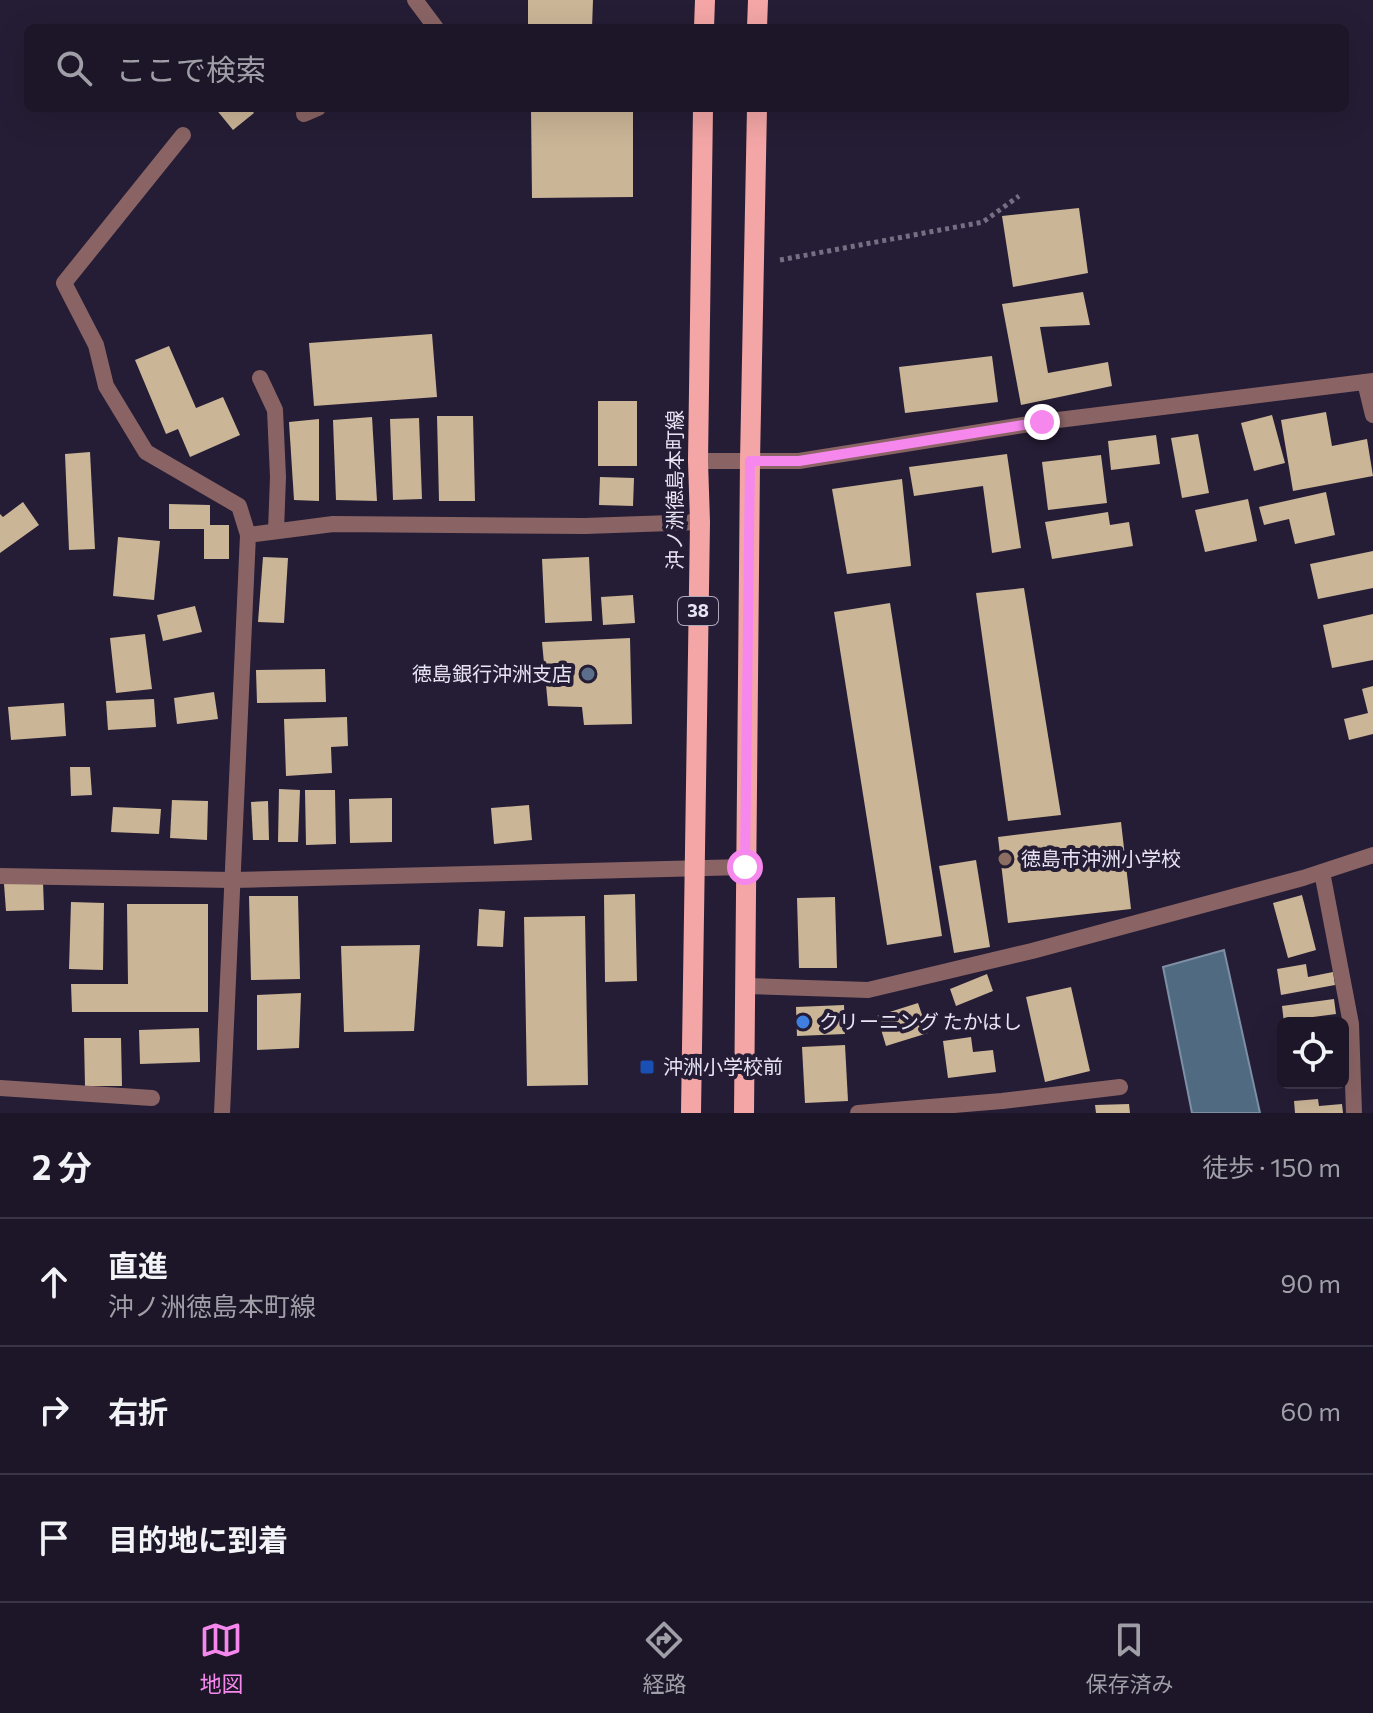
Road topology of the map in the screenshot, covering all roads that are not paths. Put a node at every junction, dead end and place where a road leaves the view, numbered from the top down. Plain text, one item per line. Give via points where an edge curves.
1 (415, 0) edge
2 (705, 0) edge
3 (758, 0) edge
4 (433, 24) edge
5 (704, 24) edge
6 (757, 24) edge
7 (703, 112) edge
8 (757, 112) edge
9 (183, 135) dead end
10 (260, 378) dead end
11 (1369, 381) edge
12 (1373, 415) edge
13 (698, 461) junction
14 (750, 461) junction
15 (700, 522) junction
16 (276, 531) junction
17 (248, 535) junction
18 (1373, 855) edge
19 (745, 867) junction
20 (694, 869) junction
21 (1322, 872) junction
22 (0, 876) edge
23 (232, 880) junction
24 (746, 986) junction
25 (1120, 1087) dead end
26 (0, 1088) edge
27 (152, 1098) dead end
28 (1003, 1107) edge
29 (222, 1113) edge
30 (691, 1113) edge
31 (744, 1113) edge
32 (858, 1113) edge
33 (1354, 1113) edge

1 - 4 street
2 - 5 main road
3 - 6 main road
7 - 13 main road, 沖ノ洲徳島本町線 / 38
8 - 14 main road
9 - 17 street via 64,283 96,345 106,386 146,452 239,506
10 - 16 street via 275,410
11 - 12 street
11 - 14 street via 1042,422 799,461
13 - 14 street
13 - 15 main road, 沖ノ洲徳島本町線 / 38
14 - 19 main road
15 - 16 street via 333,524
15 - 20 main road, 沖ノ洲徳島本町線 / 38
16 - 17 street
17 - 23 street
18 - 21 street
19 - 20 street
19 - 24 main road
20 - 23 street
20 - 30 main road, 沖ノ洲徳島本町線 / 38
21 - 24 street via 868,990
21 - 33 street via 1351,1024
22 - 23 street
23 - 29 street
24 - 31 main road
25 - 28 street
26 - 27 street
28 - 32 street

